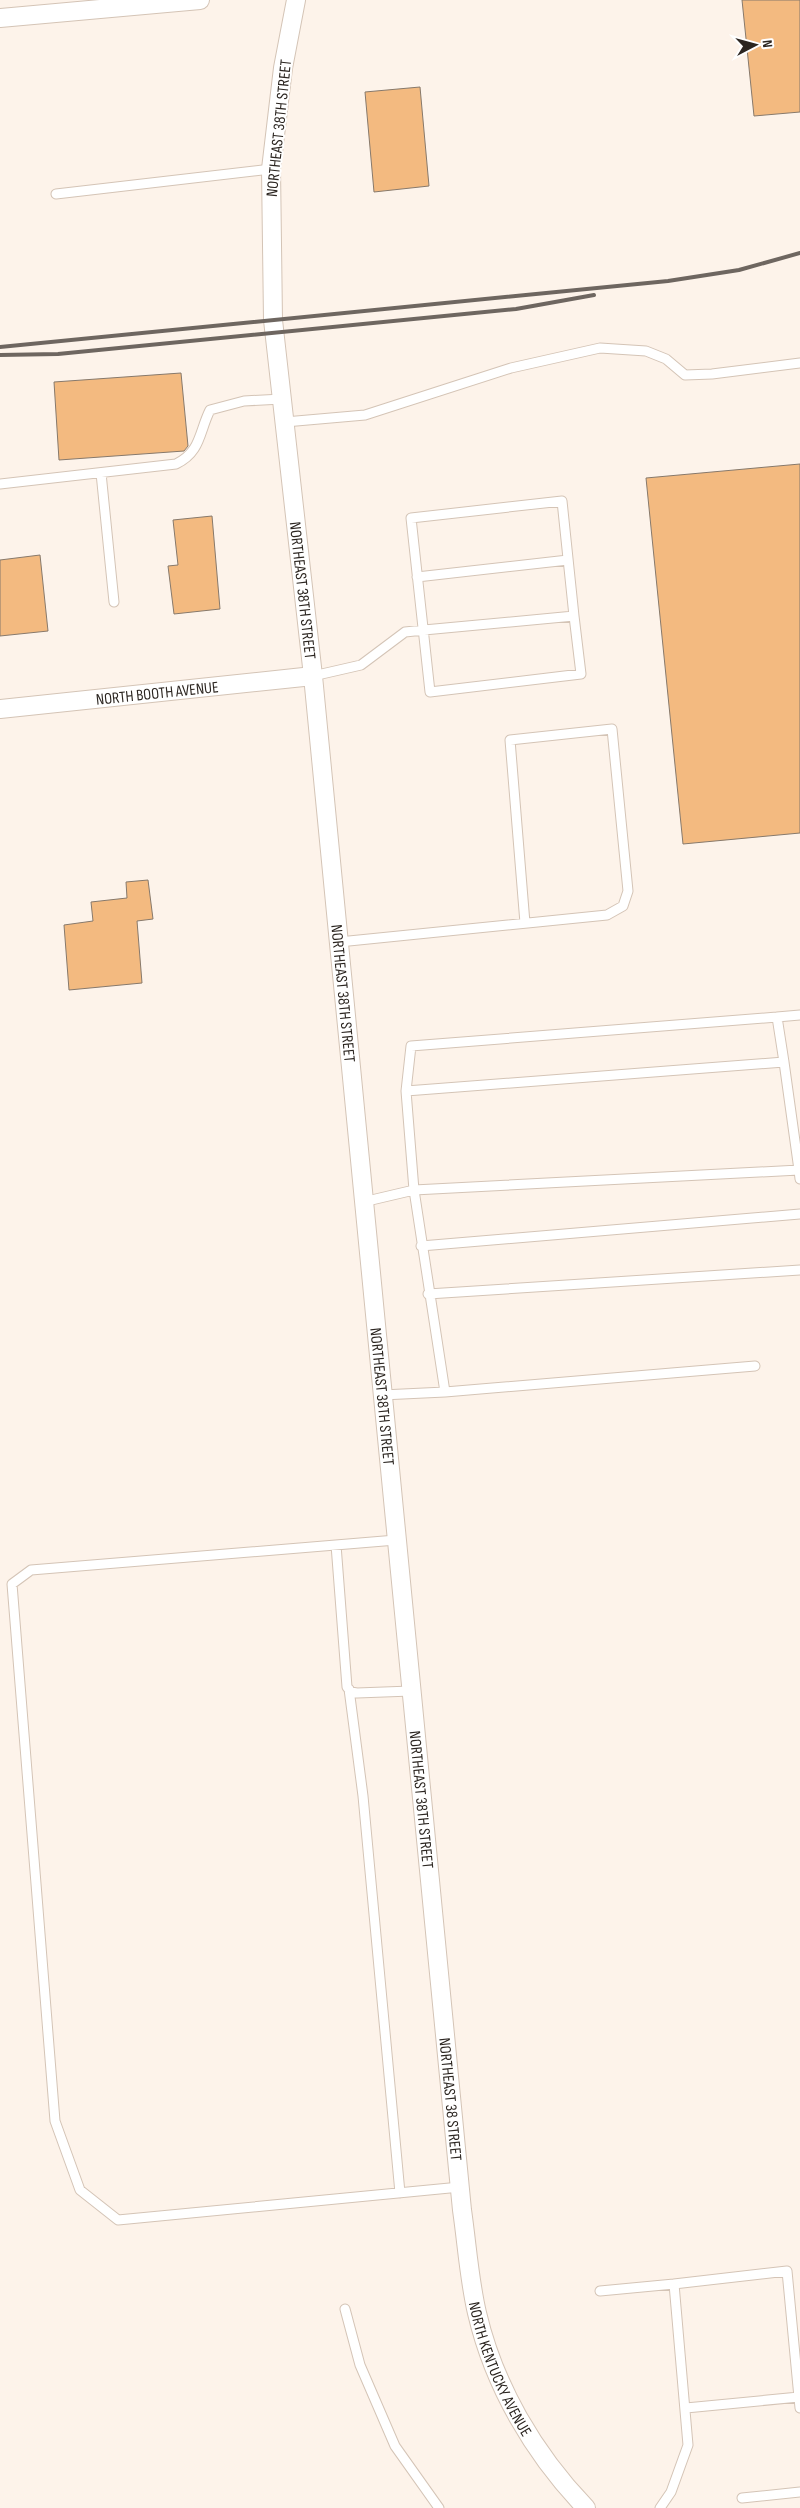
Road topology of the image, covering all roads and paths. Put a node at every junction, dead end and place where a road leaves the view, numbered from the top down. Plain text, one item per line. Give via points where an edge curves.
1 (194, 0) edge
2 (296, 0) edge
3 (0, 18) edge
4 (271, 168) junction
5 (56, 194) dead end
6 (800, 364) edge
7 (282, 398) junction
8 (285, 422) junction
9 (100, 472) junction
10 (0, 484) edge
11 (568, 560) junction
12 (417, 577) junction
13 (114, 602) dead end
14 (574, 616) junction
15 (424, 630) junction
16 (313, 676) junction
17 (0, 709) edge
18 (526, 923) junction
19 (339, 942) junction
20 (800, 1015) edge
21 (777, 1017) junction
22 (784, 1062) junction
23 (406, 1091) junction
24 (800, 1104) edge
25 (790, 1106) junction
26 (800, 1173) edge
27 (414, 1190) junction
28 (363, 1202) junction
29 (800, 1214) edge
30 (421, 1246) junction
31 (800, 1270) edge
32 (428, 1294) junction
33 (755, 1366) dead end
34 (445, 1392) junction
35 (382, 1395) junction
36 (396, 1540) junction
37 (336, 1545) junction
38 (349, 1689) junction
39 (411, 1691) junction
40 (440, 1988) joint
41 (460, 2187) junction
42 (400, 2193) junction
43 (462, 2210) joint
44 (674, 2284) junction
45 (600, 2291) dead end
46 (345, 2309) dead end
47 (799, 2397) edge
48 (686, 2408) junction
49 (800, 2408) edge
50 (800, 2492) edge
51 (742, 2498) dead end
52 (439, 2508) edge
53 (586, 2508) edge
54 (660, 2508) edge

1 - 3 street
2 - 4 street, NORTHEAST 38TH STREET via 283,68
4 - 5 lane
4 - 7 street, NORTHEAST 38TH STREET via 273,320
6 - 8 lane via 685,375 666,359 646,351 600,348 511,368 365,415
7 - 8 street, NORTHEAST 38TH STREET
7 - 9 lane via 244,401 210,410 196,448 188,458 176,464
8 - 16 street, NORTHEAST 38TH STREET
9 - 10 lane
9 - 13 lane
11 - 12 lane
11 - 12 lane via 562,501 411,518
11 - 14 lane
12 - 15 lane
14 - 15 lane
14 - 15 lane via 580,674 430,692
15 - 16 lane via 405,632 361,665
16 - 17 street, NORTH BOOTH AVENUE
16 - 19 street, NORTHEAST 38TH STREET
18 - 18 lane via 607,915 623,906 628,891 612,729 510,740
18 - 19 lane
19 - 28 street, NORTHEAST 38TH STREET
20 - 21 lane
21 - 22 lane
21 - 23 lane via 411,1046
22 - 23 lane
22 - 25 lane
23 - 27 lane
24 - 25 lane
25 - 26 lane
26 - 27 lane
27 - 28 lane
27 - 30 lane
28 - 35 street, NORTHEAST 38TH STREET
29 - 30 lane
30 - 32 lane
31 - 32 lane
32 - 34 lane
33 - 34 lane
34 - 35 lane
35 - 36 street, NORTHEAST 38TH STREET
36 - 37 lane
36 - 39 street, NORTHEAST 38TH STREET
37 - 38 lane
37 - 42 lane via 32,1570 12,1584 55,2121 80,2190 118,2220
38 - 39 lane via 357,1694
38 - 42 lane via 363,1796
39 - 40 street, NORTHEAST 38TH STREET
40 - 41 street, NORTHEAST 38 STREET
41 - 42 lane
41 - 43 street, NORTHEAST 38 STREET
43 - 53 street, NORTH KENTUCKY AVENUE via 477,2313 502,2388 527,2433 560,2481
44 - 45 lane
44 - 47 lane via 787,2271
44 - 48 lane
46 - 52 lane via 360,2365 395,2446
47 - 48 lane
47 - 49 lane
48 - 54 lane via 688,2445 671,2492
50 - 51 lane

